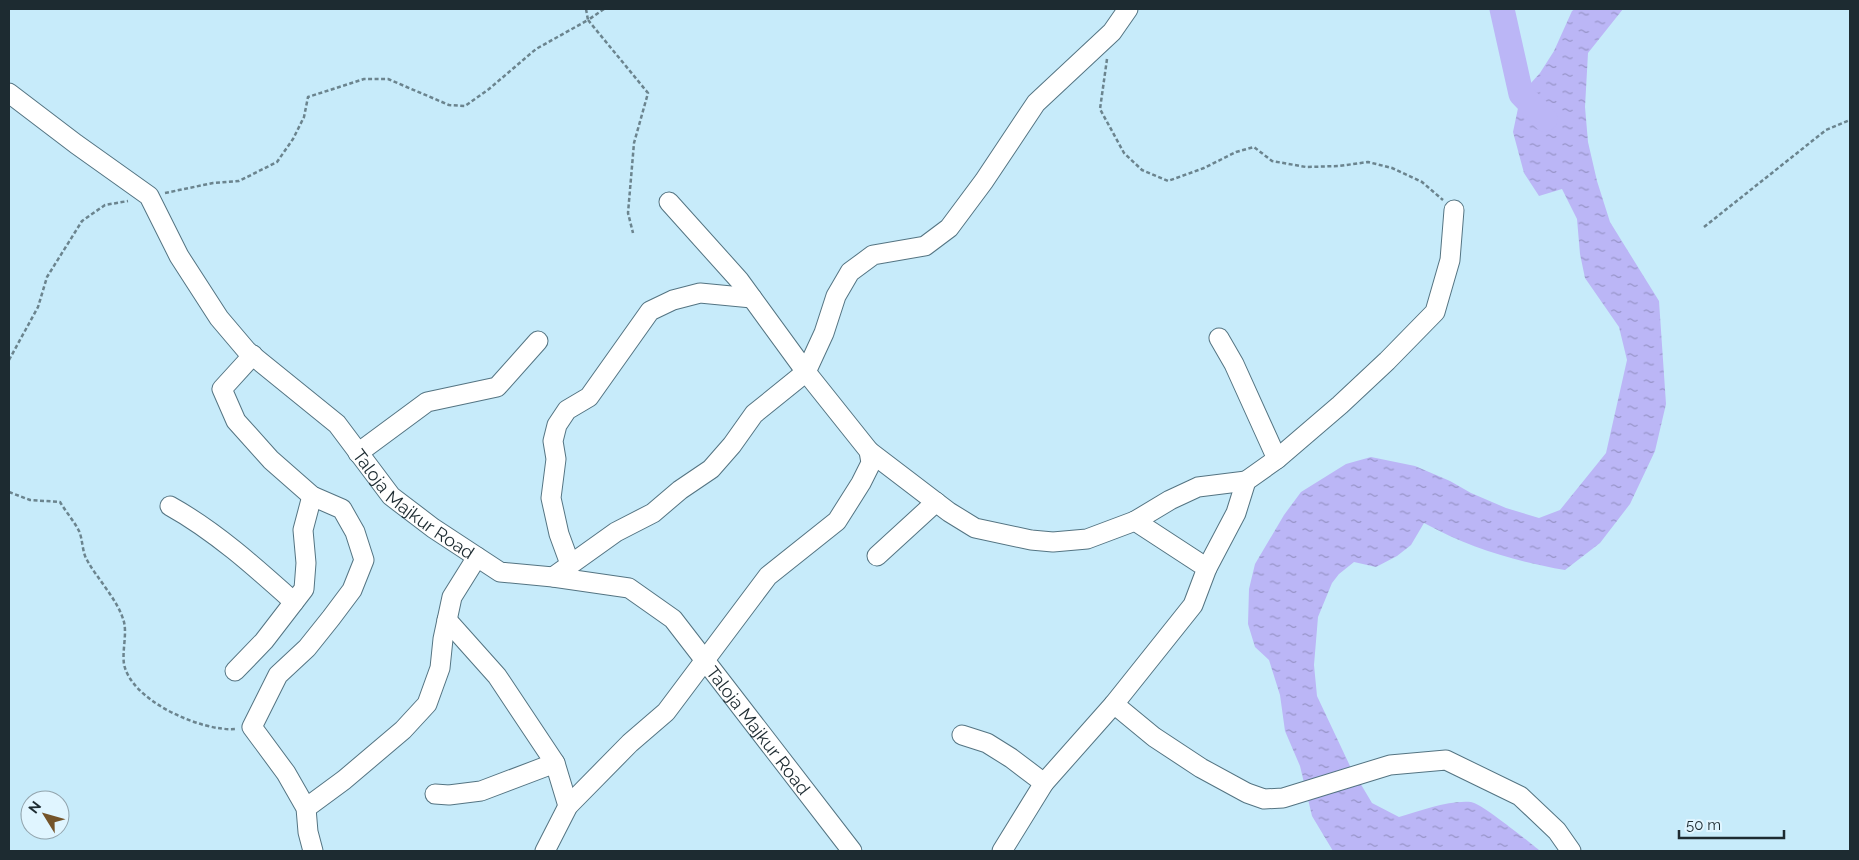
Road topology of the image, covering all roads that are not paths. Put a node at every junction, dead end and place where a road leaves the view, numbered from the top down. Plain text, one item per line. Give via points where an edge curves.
1 (1128, 9) edge
2 (9, 93) edge
3 (669, 202) dead end
4 (1454, 210) road end
5 (752, 298) junction
6 (1219, 338) dead end
7 (538, 341) dead end
8 (253, 355) junction
9 (806, 372) junction
10 (869, 450) junction
11 (358, 453) junction
12 (1277, 459) junction
13 (1246, 481) junction
14 (312, 496) junction
15 (936, 502) junction
16 (170, 506) dead end
17 (1134, 521) junction
18 (877, 556) dead end
19 (477, 557) junction
20 (570, 564) junction
21 (1206, 568) junction
22 (553, 577) junction
23 (294, 602) junction
24 (447, 620) junction
25 (704, 660) junction
26 (235, 671) dead end
27 (1114, 704) junction
28 (962, 735) dead end
29 (555, 763) junction
30 (1044, 782) junction
31 (435, 794) dead end
32 (568, 806) junction
33 (306, 808) junction
34 (313, 851) edge
35 (545, 851) edge
36 (852, 851) edge
37 (1002, 851) edge
38 (1571, 851) edge

1 - 9 street via 1112,32 1036,103 949,228 925,246 873,255 850,272 836,296 824,334
2 - 8 street, Taloja Majkur Road via 149,196 189,273 219,318
3 - 5 street
4 - 12 street via 1450,260 1435,312 1387,361
5 - 9 street
5 - 20 street via 700,293 673,300 650,311 589,396 567,410 557,425 553,441 556,459 550,498
6 - 12 street
7 - 11 street via 497,387 427,402
8 - 11 street, Taloja Majkur Road via 337,424
8 - 14 street via 222,389 236,421 270,460
9 - 10 street
9 - 20 street via 754,414 711,468 653,513 616,532
10 - 15 street
10 - 25 street via 871,463 837,521 768,576
11 - 19 street, Taloja Majkur Road via 390,496
12 - 13 street
13 - 17 street via 1198,487
13 - 21 street via 1236,513
14 - 23 street via 303,530 304,589
14 - 33 street via 342,509 355,532 364,560 352,590 307,648 278,675 252,727 286,773
15 - 17 street via 975,528 1053,542 1087,539
15 - 18 street
16 - 23 street via 198,523 259,570
17 - 21 street
19 - 22 street, Taloja Majkur Road via 500,572
19 - 24 street via 452,597
20 - 22 street
21 - 27 street via 1192,605
22 - 25 street, Taloja Majkur Road via 629,588 673,619
23 - 26 street
24 - 29 street via 497,676
24 - 33 street via 440,668 427,704 403,730
25 - 32 street via 666,712 630,743
25 - 36 street, Taloja Majkur Road
27 - 30 street
27 - 38 street via 1154,737 1201,768 1264,799 1283,798 1390,765 1446,760 1520,796 1557,831
28 - 30 street via 987,743
29 - 31 street via 481,791
29 - 32 street
30 - 37 street
32 - 35 street
33 - 34 street

